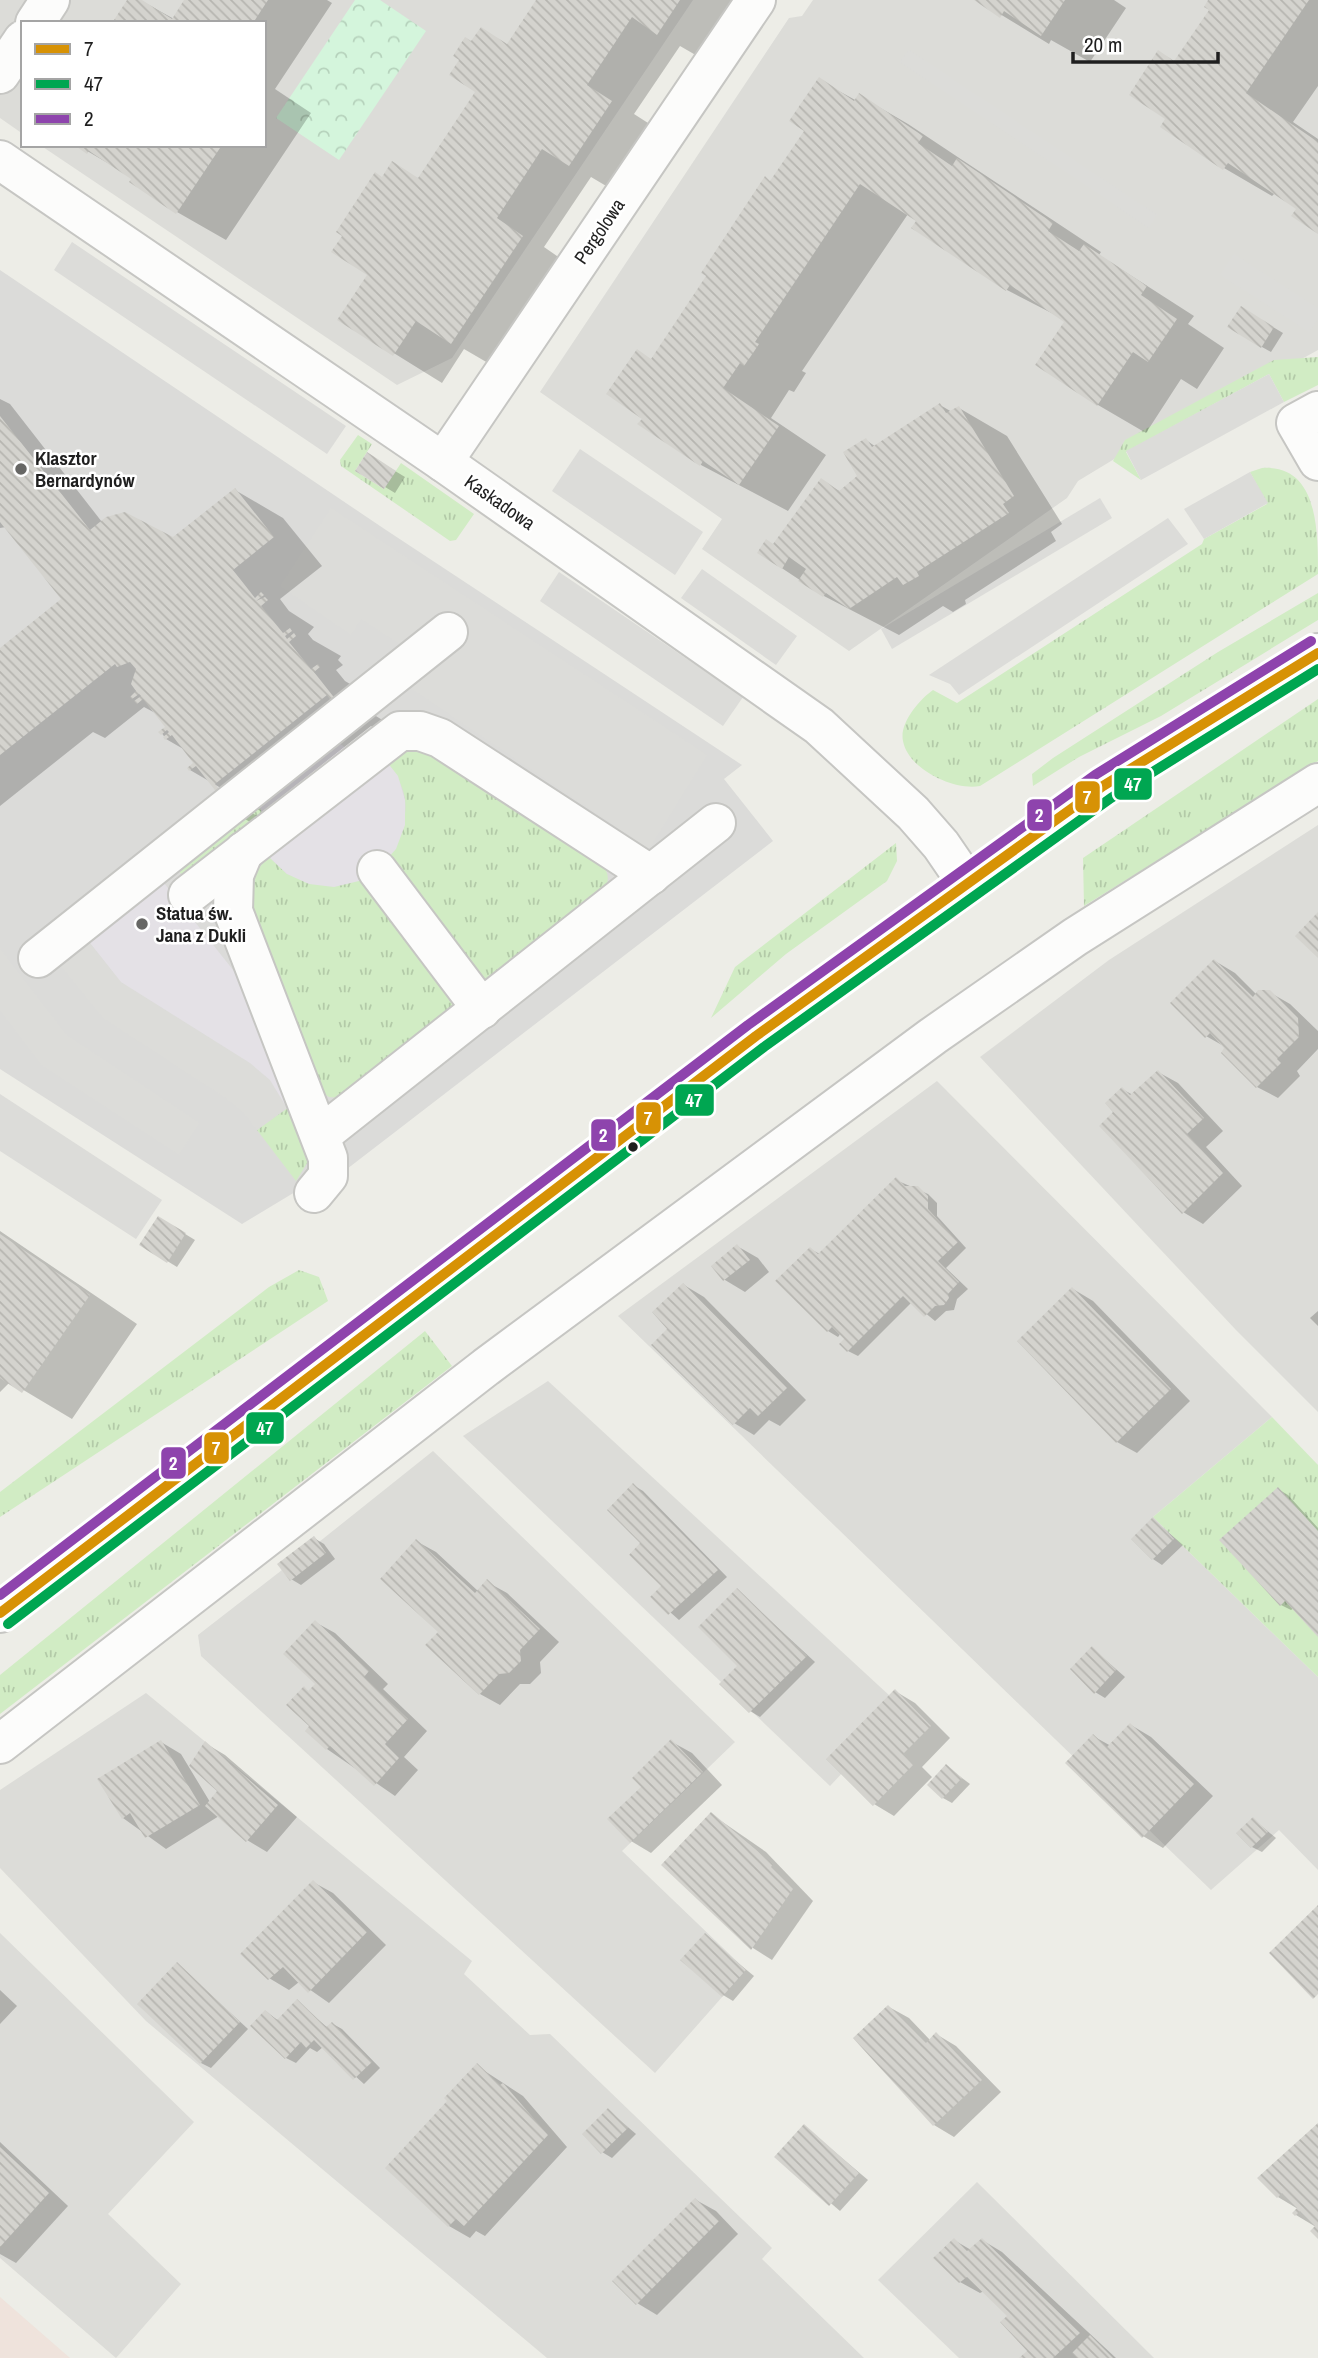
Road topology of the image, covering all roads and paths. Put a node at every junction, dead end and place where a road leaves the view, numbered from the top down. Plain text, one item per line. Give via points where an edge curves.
1 (50, 0) edge
2 (756, 0) edge
3 (35, 21) edge
4 (21, 43) edge
5 (0, 74) edge
6 (0, 160) edge
7 (1318, 411) edge
8 (1318, 461) edge
9 (443, 462) junction
10 (448, 632) dead end
11 (1318, 653) edge
12 (1318, 783) edge
13 (716, 823) dead end
14 (244, 851) junction
15 (161, 862) junction
16 (377, 870) dead end
17 (651, 875) junction
18 (967, 883) junction
19 (188, 895) junction
20 (38, 958) dead end
21 (261, 988) junction
22 (482, 1009) junction
23 (321, 1135) junction
24 (314, 1193) dead end
25 (0, 1613) edge
26 (0, 1744) edge

1 - 3 street
2 - 9 street, Pergolowa
4 - 5 street
6 - 9 street, Kaskadowa
7 - 8 street via 1296,424
9 - 18 street, Kaskadowa via 819,726 913,813
10 - 15 street
11 - 18 street via 1103,786
12 - 26 street via 1075,937 933,1037 486,1367
13 - 17 street
14 - 17 street via 400,731 420,731 481,763
14 - 19 street
14 - 21 street via 234,875 233,911
15 - 19 street
15 - 20 street
16 - 22 street
17 - 22 street
18 - 25 street via 745,1044
19 - 21 street
21 - 23 street
22 - 23 street
23 - 24 street via 330,1168

